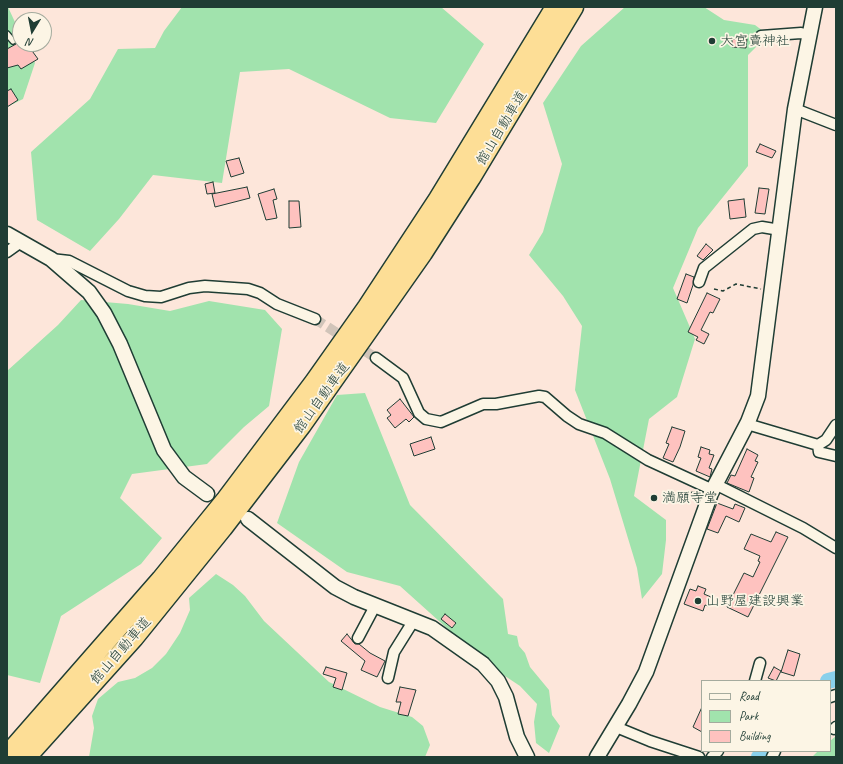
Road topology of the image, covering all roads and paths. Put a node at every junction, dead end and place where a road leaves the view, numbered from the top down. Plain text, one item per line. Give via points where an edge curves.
1 (555, 7) edge
2 (574, 7) edge
3 (815, 7) edge
4 (808, 35) junction
5 (761, 36) dead end
6 (795, 109) junction
7 (836, 126) edge
8 (780, 230) junction
9 (7, 234) edge
10 (21, 242) junction
11 (7, 252) edge
12 (51, 259) junction
13 (699, 282) dead end
14 (714, 289) dead end
15 (772, 292) junction
16 (316, 319) tunnel mouth
17 (376, 358) tunnel mouth
18 (747, 424) junction
19 (836, 425) edge
20 (818, 445) junction
21 (836, 456) edge
22 (710, 486) junction
23 (207, 494) dead end
24 (663, 496) dead end
25 (248, 519) dead end
26 (836, 548) edge
27 (375, 606) junction
28 (414, 620) junction
29 (358, 638) dead end
30 (760, 663) dead end
31 (388, 678) dead end
32 (755, 680) edge
33 (616, 727) junction
34 (7, 755) edge
35 (27, 757) edge
36 (527, 757) edge
37 (597, 757) edge
38 (699, 757) edge

1 - 34 highway, 館山自動車道 via 438,199 314,382 226,499 161,579
2 - 35 highway, 館山自動車道 via 472,178 423,253 302,425 134,638
3 - 4 street
4 - 5 street
4 - 6 street
6 - 7 street
6 - 8 street
8 - 13 street via 762,227 753,229 704,268
8 - 15 street
9 - 10 street
10 - 11 street
10 - 12 street
12 - 16 street via 69,261 128,291 145,296 161,297 205,286 248,289 277,304
12 - 23 street via 78,281 104,313 120,344 164,450 184,477
14 - 15 path via 724,291 736,284
15 - 18 street via 758,396
17 - 22 street via 403,378 419,413 426,419 441,422 483,404 545,397 579,424 605,433 648,460
18 - 20 street
18 - 22 street
19 - 20 street via 826,440
20 - 21 street via 819,452
22 - 24 path via 696,492
22 - 26 street via 803,528
22 - 33 street via 646,672
25 - 27 street via 335,586
27 - 28 street
27 - 29 street
28 - 31 street via 394,652
28 - 36 street via 432,628 492,673 506,697 517,737
30 - 32 street
33 - 37 street
33 - 38 street

